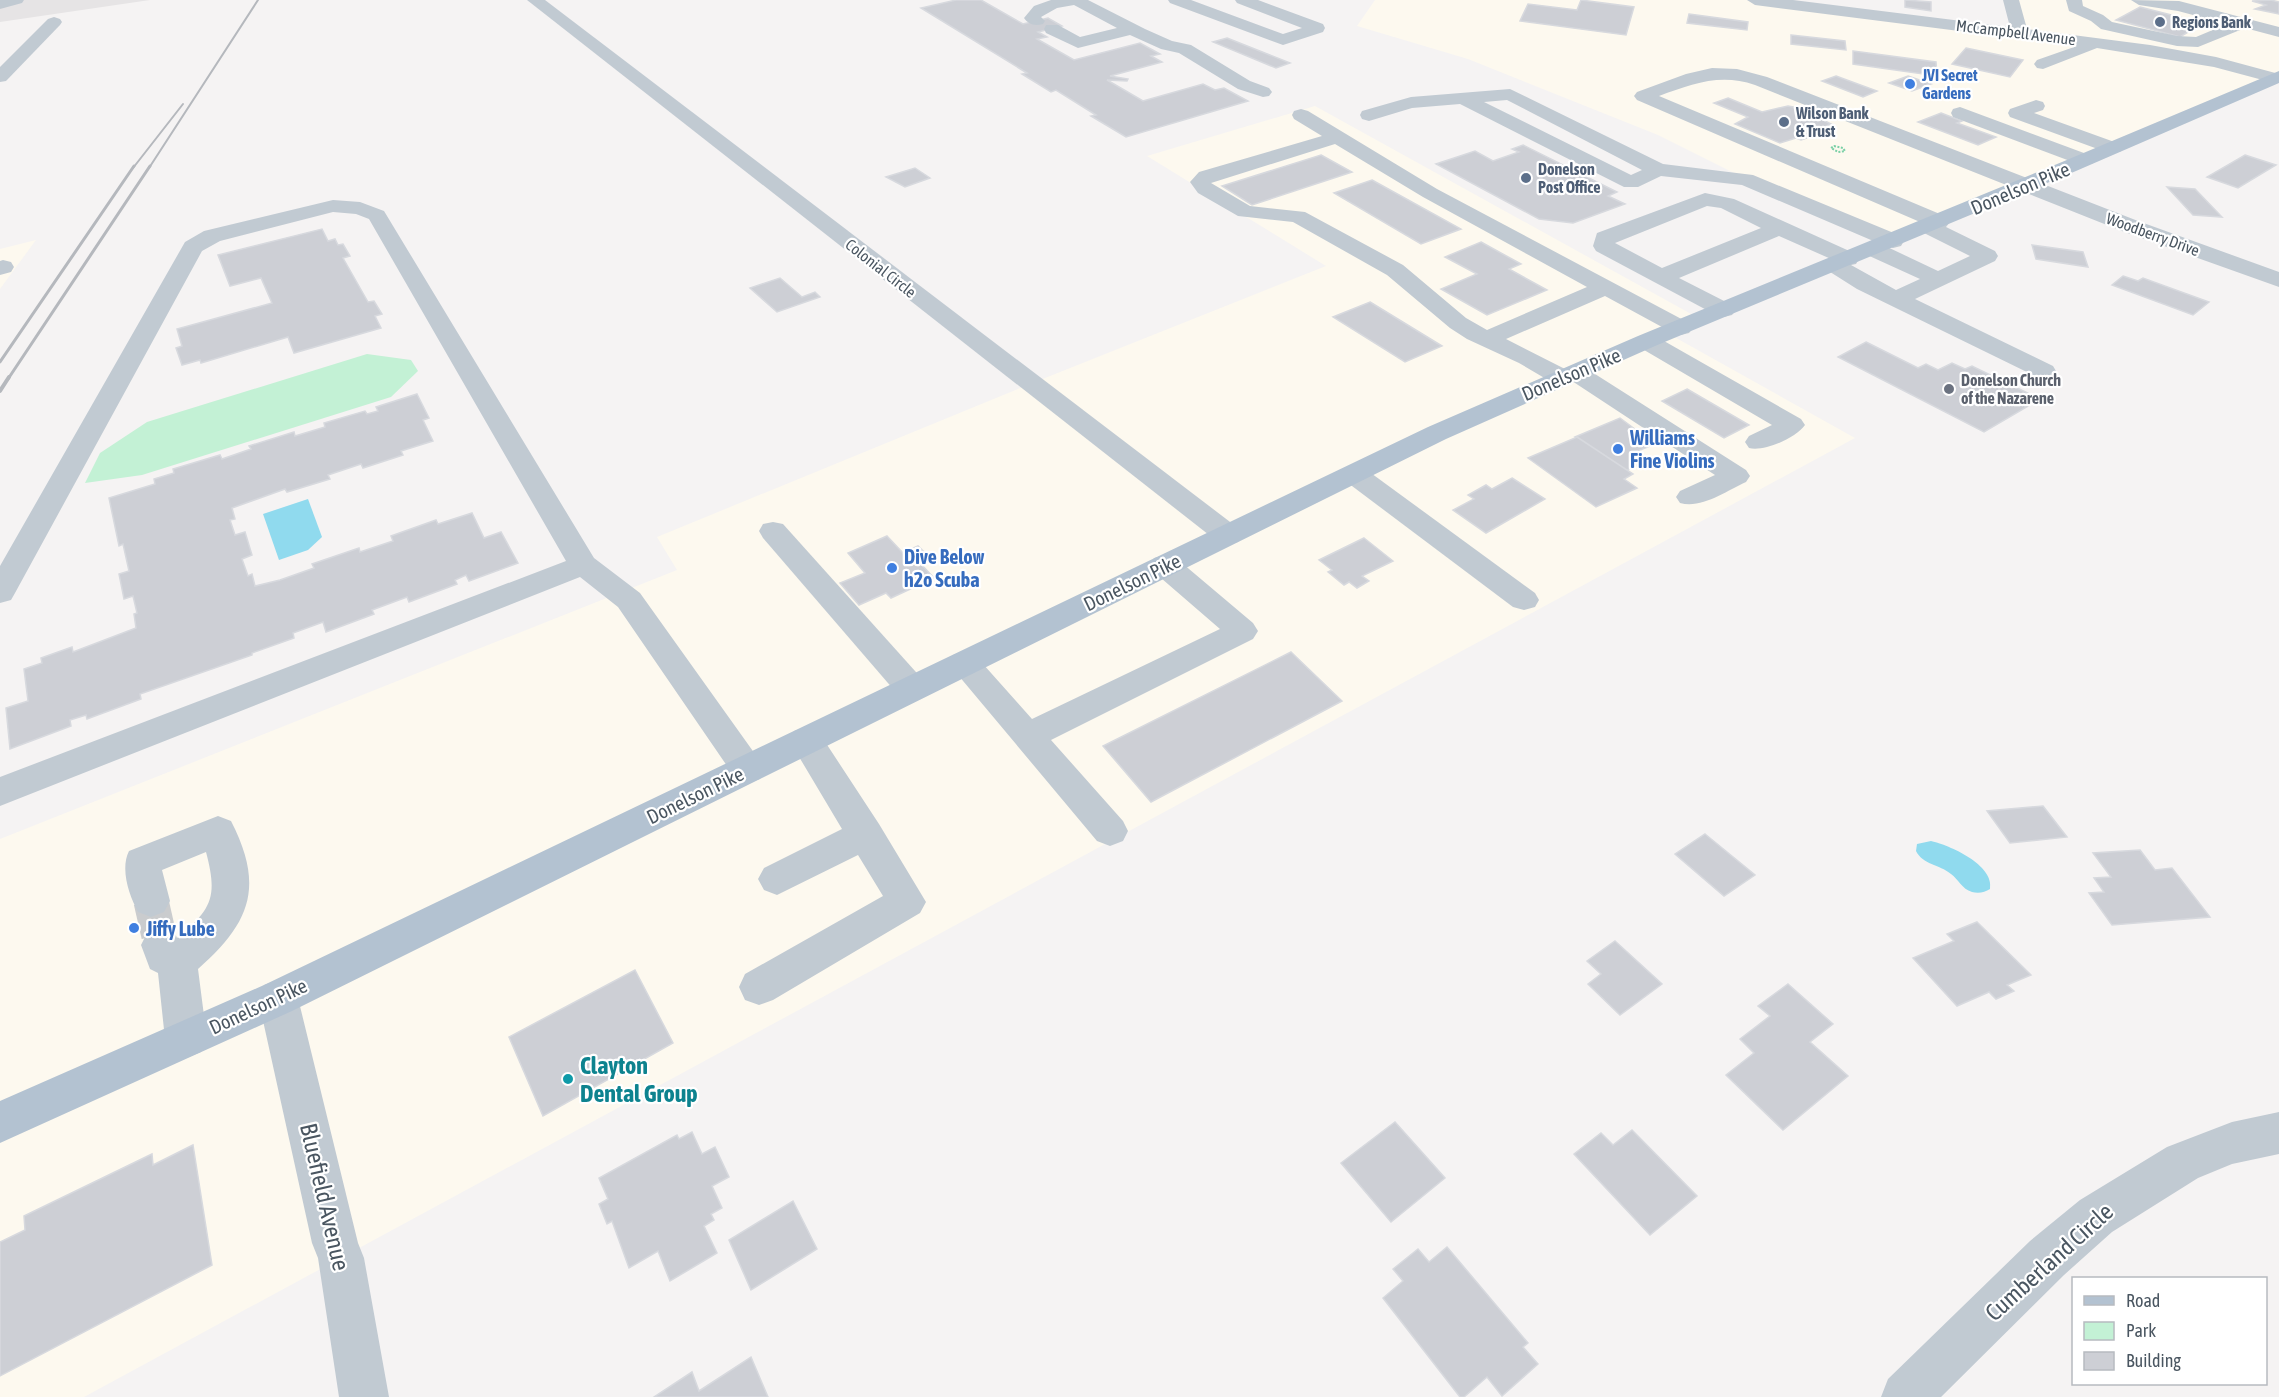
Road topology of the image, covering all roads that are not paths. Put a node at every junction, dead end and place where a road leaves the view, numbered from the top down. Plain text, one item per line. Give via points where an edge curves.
1 (16, 0) edge
2 (535, 0) edge
3 (1076, 0) edge
4 (1176, 0) edge
5 (1244, 0) edge
6 (1755, 0) edge
7 (2011, 0) edge
8 (2074, 0) edge
9 (2139, 0) edge
10 (0, 4) edge
11 (54, 22) dead end
12 (2245, 22) junction
13 (2107, 26) junction
14 (1132, 29) junction
15 (2279, 32) edge
16 (2020, 33) junction
17 (2088, 42) junction
18 (2113, 45) junction
19 (8, 61) edge
20 (2043, 64) dead end
21 (0, 77) edge
22 (2273, 81) edge
23 (1263, 92) dead end
24 (2036, 106) dead end
25 (1960, 113) dead end
26 (1301, 115) dead end
27 (1369, 115) dead end
28 (1338, 137) junction
29 (2113, 148) junction
30 (1777, 153) junction
31 (2085, 160) junction
32 (1746, 179) junction
33 (2027, 186) junction
34 (1933, 224) junction
35 (1779, 228) junction
36 (1862, 253) junction
37 (1661, 277) junction
38 (1938, 279) junction
39 (2279, 280) edge
40 (1604, 288) junction
41 (1897, 299) junction
42 (1724, 310) junction
43 (1681, 328) junction
44 (1486, 339) junction
45 (1648, 342) junction
46 (2044, 371) dead end
47 (1569, 375) junction
48 (1758, 442) dead end
49 (1354, 474) junction
50 (1690, 497) dead end
51 (773, 531) dead end
52 (1228, 535) junction
53 (583, 565) junction
54 (1165, 565) junction
55 (0, 593) edge
56 (1524, 600) dead end
57 (964, 663) junction
58 (912, 688) junction
59 (1028, 736) junction
60 (806, 740) junction
61 (748, 770) junction
62 (0, 792) edge
63 (1110, 831) dead end
64 (866, 834) junction
65 (777, 879) dead end
66 (151, 902) tunnel mouth
67 (759, 987) dead end
68 (278, 998) junction
69 (186, 1039) junction
70 (0, 1122) edge
71 (2279, 1133) edge
72 (364, 1397) edge
73 (1906, 1397) edge

1 - 10 street
2 - 52 street, Colonial Circle
3 - 14 street
3 - 14 street via 1042,8 1032,18 1078,43
4 - 5 street via 1283,40 1317,28
6 - 16 street, McCampbell Avenue
7 - 16 street
8 - 13 street via 2075,8
9 - 12 street
11 - 19 street
12 - 13 street via 2198,42
12 - 15 street
13 - 18 street
14 - 23 street via 1185,49 1244,85
16 - 17 street, McCampbell Avenue
17 - 18 street, McCampbell Avenue
17 - 20 street via 2089,47
18 - 22 street, McCampbell Avenue via 2216,62
19 - 21 street
22 - 29 main road, Donelson Pike
24 - 29 street via 2017,113
25 - 31 street
26 - 28 street
27 - 32 street via 1411,103 1462,98 1631,183 1658,170
28 - 40 street via 1430,193
28 - 44 street via 1206,176 1200,182 1205,189 1245,212 1298,216 1395,270 1458,323
29 - 31 main road, Donelson Pike
30 - 32 street
30 - 33 street, Woodberry Drive via 1643,96 1708,74 1733,74 1784,90
30 - 34 street
31 - 33 main road, Donelson Pike
32 - 36 street
33 - 34 main road, Donelson Pike
33 - 39 street, Woodberry Drive
34 - 36 main road, Donelson Pike
34 - 38 street via 1987,256
35 - 36 street
35 - 37 street
35 - 37 street via 1727,204 1706,199 1605,238 1604,246
36 - 38 street
36 - 41 street via 1865,284
36 - 42 main road, Donelson Pike
37 - 42 street
38 - 41 street
40 - 43 street
40 - 44 street
41 - 46 street
42 - 43 main road, Donelson Pike
43 - 45 main road, Donelson Pike
44 - 47 street
45 - 47 main road, Donelson Pike
45 - 48 street via 1792,425
47 - 49 main road, Donelson Pike
47 - 50 street via 1736,476
49 - 52 main road, Donelson Pike
49 - 56 street
51 - 58 street
52 - 54 main road, Donelson Pike
53 - 55 street via 377,215 360,208 333,206 212,236 193,247
53 - 61 street via 629,600
53 - 62 street
54 - 57 main road, Donelson Pike
54 - 59 street via 1242,631
57 - 58 main road, Donelson Pike
57 - 59 street
58 - 60 main road, Donelson Pike
59 - 63 street
60 - 61 main road, Donelson Pike
60 - 64 street
61 - 68 main road, Donelson Pike
64 - 65 street
64 - 67 street via 907,902
66 - 69 street via 142,862 218,831 232,889 222,920 169,954
68 - 69 main road, Donelson Pike
68 - 72 street, Bluefield Avenue via 341,1258
69 - 70 main road, Donelson Pike
71 - 73 street, Cumberland Circle via 2232,1143 2182,1162 2097,1216 2047,1258

